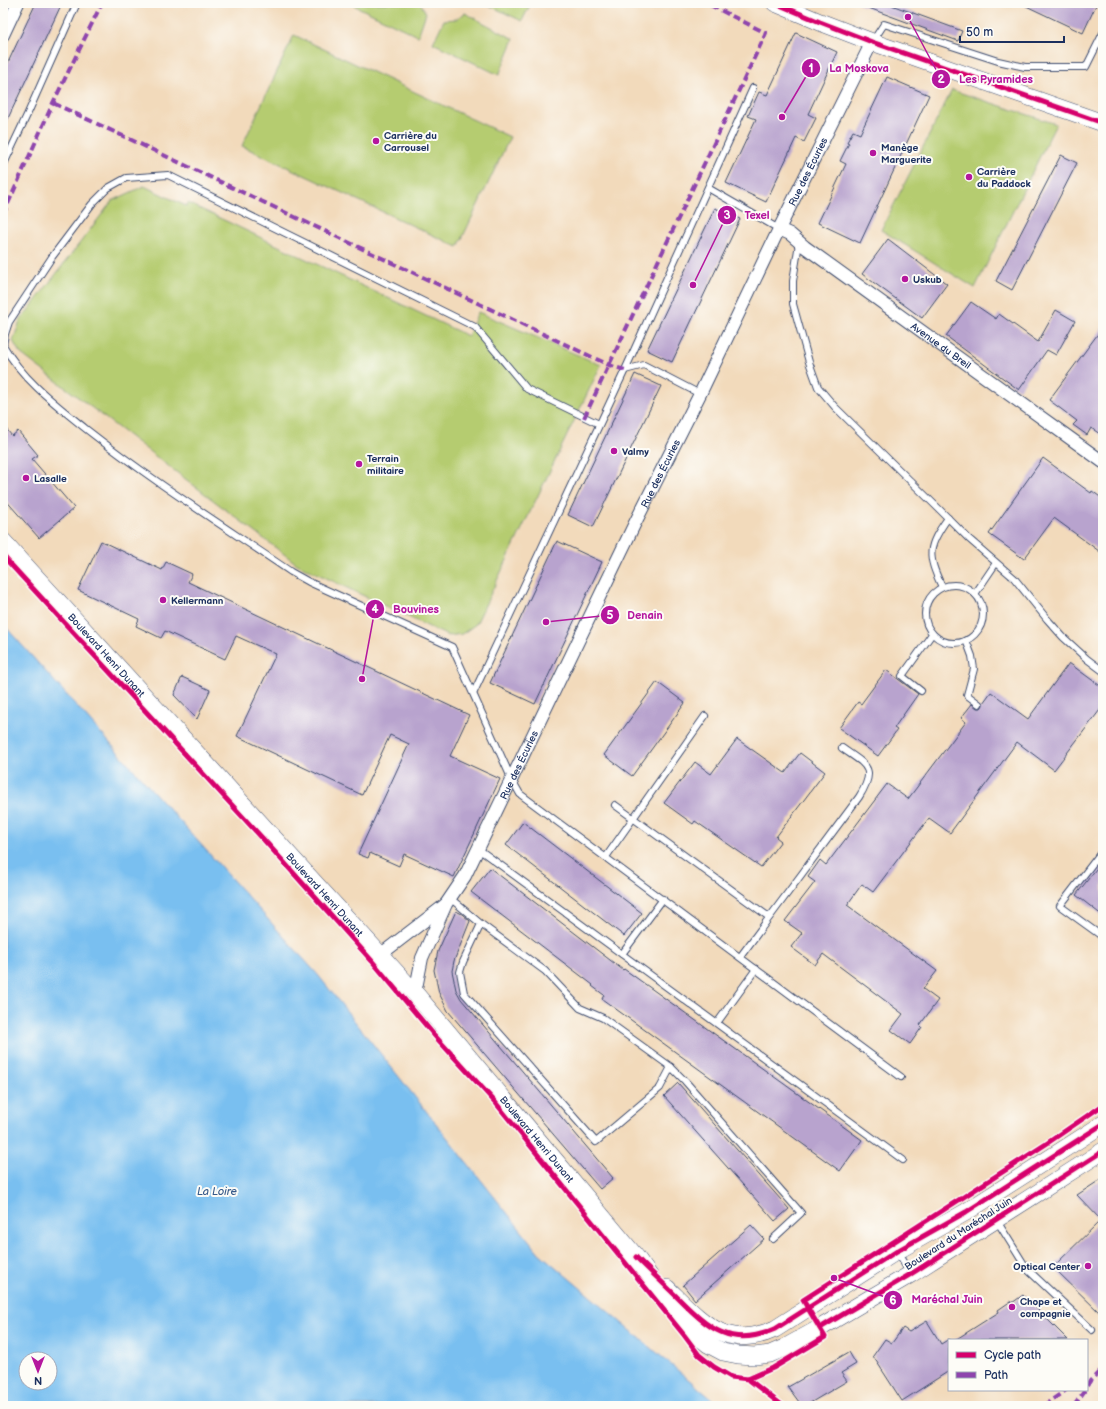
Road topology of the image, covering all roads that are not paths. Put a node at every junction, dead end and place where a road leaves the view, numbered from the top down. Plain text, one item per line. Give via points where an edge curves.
1 (18, 3) edge
2 (77, 3) edge
3 (775, 3) edge
4 (1103, 33) edge
5 (3, 35) edge
6 (872, 42) junction
7 (754, 88) dead end
8 (1103, 122) edge
9 (3, 166) edge
10 (708, 188) junction
11 (779, 229) junction
12 (799, 243) junction
13 (3, 345) edge
14 (625, 370) junction
15 (700, 394) junction
16 (599, 424) junction
17 (1103, 462) edge
18 (948, 518) junction
19 (3, 541) edge
20 (996, 563) junction
21 (942, 588) junction
22 (975, 594) junction
23 (932, 634) junction
24 (966, 640) junction
25 (1103, 671) edge
26 (921, 691) dead end
27 (474, 692) junction
28 (979, 704) dead end
29 (705, 716) dead end
30 (842, 748) dead end
31 (512, 780) junction
32 (616, 804) dead end
33 (633, 818) junction
34 (478, 848) junction
35 (1103, 850) edge
36 (606, 857) junction
37 (663, 899) junction
38 (448, 901) junction
39 (769, 918) junction
40 (481, 924) junction
41 (1103, 937) edge
42 (622, 954) junction
43 (380, 955) junction
44 (740, 957) junction
45 (756, 969) junction
46 (415, 993) junction
47 (717, 1023) junction
48 (671, 1067) junction
49 (901, 1077) dead end
50 (1103, 1124) edge
51 (1103, 1151) edge
52 (903, 1160) dead end
53 (996, 1220) junction
54 (773, 1239) dead end
55 (896, 1252) junction
56 (636, 1257) junction
57 (911, 1274) junction
58 (1092, 1330) dead end

1 - 5 street
2 - 9 lane
3 - 6 main road
4 - 6 lane via 1086,67 1025,67 998,61 884,24
6 - 8 main road
6 - 11 street, Rue des Écuries
7 - 10 lane
10 - 11 lane
10 - 14 lane
11 - 12 street, Avenue du Breil via 790,234
11 - 15 street, Rue des Écuries
12 - 17 street, Avenue du Breil
12 - 18 lane via 793,282 793,304 818,387 835,407
13 - 16 lane via 9,322 52,257 92,204 108,188 126,178 168,175 475,327 527,389
13 - 27 lane via 10,359 51,401 116,452 291,572 452,647
14 - 15 lane via 644,365
14 - 16 lane
15 - 31 street, Rue des Écuries via 634,523
16 - 27 lane
18 - 20 lane
18 - 21 lane via 931,547 934,572
19 - 43 main road, Boulevard Henri Dunant
20 - 22 lane
20 - 25 lane via 1014,578 1063,637
21 - 22 lane via 951,585 961,586
21 - 23 lane via 928,600 925,609 925,619
22 - 24 lane via 982,605 983,615 976,633
23 - 24 lane via 950,644
23 - 26 lane via 902,676
24 - 28 lane via 974,669 967,695
27 - 31 lane
29 - 33 lane
30 - 39 lane via 866,766 867,784
31 - 34 street, Rue des Écuries
31 - 36 lane via 520,794
32 - 33 lane
33 - 36 lane
33 - 39 lane
34 - 38 street, Rue des Écuries
34 - 42 lane
35 - 41 lane via 1060,906
36 - 37 lane
37 - 42 lane
37 - 44 lane
38 - 40 lane
38 - 43 street, Rue des Écuries
38 - 46 street, Rue des Écuries via 422,958
39 - 44 lane
40 - 48 lane via 545,971 580,1008 603,1018
40 - 48 lane via 460,972 464,993 596,1142 660,1088
42 - 47 lane
43 - 46 main road, Boulevard Henri Dunant
44 - 45 lane
45 - 47 lane
45 - 49 lane
46 - 56 main road, Boulevard Henri Dunant
47 - 52 lane
48 - 54 lane via 801,1213
50 - 55 main road, Boulevard du Maréchal Juin via 966,1212
51 - 53 main road, Boulevard du Maréchal Juin
53 - 57 main road, Boulevard du Maréchal Juin
53 - 58 lane via 1027,1269
55 - 56 main road, Boulevard du Maréchal Juin via 775,1330 742,1338 716,1331 700,1319
55 - 57 lane
56 - 57 main road, Boulevard du Maréchal Juin via 690,1329 708,1344 723,1352 738,1355 770,1354 784,1348

